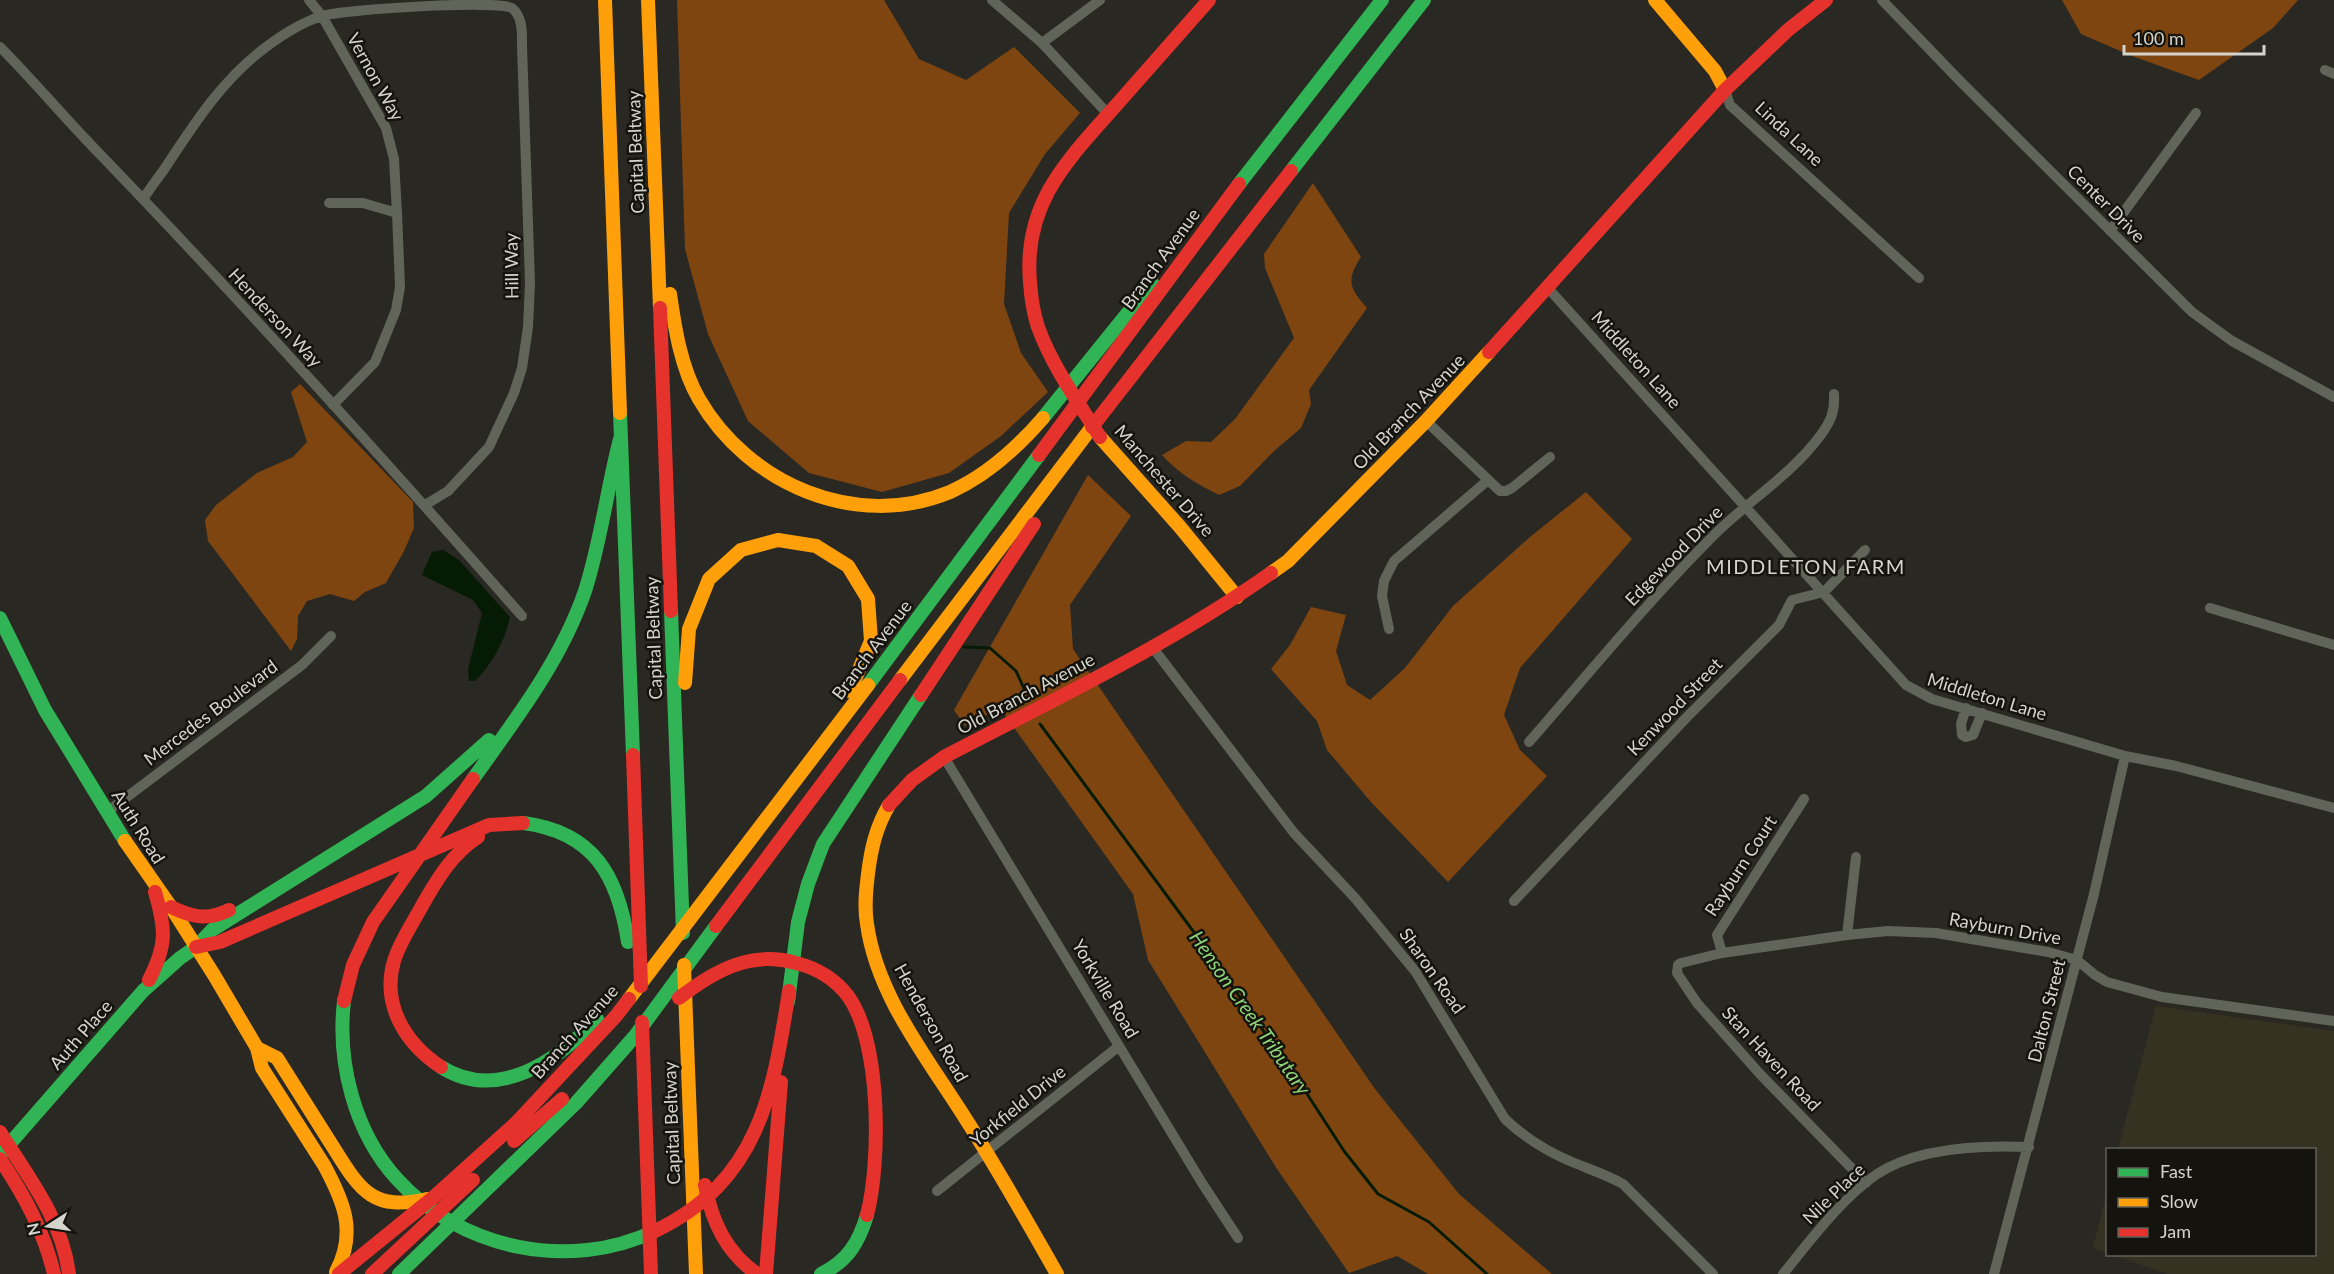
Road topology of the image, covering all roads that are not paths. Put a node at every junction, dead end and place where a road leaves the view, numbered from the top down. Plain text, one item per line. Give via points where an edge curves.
1 (309, 0) edge
2 (605, 0) edge
3 (648, 0) edge
4 (992, 0) edge
5 (1100, 0) edge
6 (1209, 0) edge
7 (1372, 0) edge
8 (1382, 0) edge
9 (1424, 0) edge
10 (1432, 0) edge
11 (1655, 0) edge
12 (1826, 0) edge
13 (1882, 0) edge
14 (322, 16) junction
15 (1392, 41) junction
16 (1042, 43) junction
17 (0, 47) edge
18 (1318, 79) junction
19 (1725, 90) junction
20 (2196, 113) dead end
21 (1108, 114) junction
22 (654, 173) junction
23 (144, 198) junction
24 (1226, 201) junction
25 (329, 203) dead end
26 (397, 213) junction
27 (2110, 231) junction
28 (1919, 278) dead end
29 (1547, 287) junction
30 (1158, 343) junction
31 (1834, 394) dead end
32 (2334, 397) edge
33 (333, 405) junction
34 (1426, 421) junction
35 (620, 439) junction
36 (1550, 457) dead end
37 (1488, 480) junction
38 (425, 506) junction
39 (1746, 508) junction
40 (1864, 550) dead end
41 (1824, 592) junction
42 (1237, 597) junction
43 (2210, 608) dead end
44 (522, 616) dead end
45 (0, 618) edge
46 (1389, 629) dead end
47 (330, 636) dead end
48 (2334, 645) edge
49 (1153, 648) junction
50 (524, 708) junction
51 (1966, 708) junction
52 (1982, 713) junction
53 (1529, 742) dead end
54 (2125, 756) junction
55 (945, 757) junction
56 (1804, 799) dead end
57 (2334, 808) edge
58 (107, 812) junction
59 (768, 819) junction
60 (523, 822) junction
61 (767, 856) junction
62 (1856, 857) dead end
63 (680, 875) junction
64 (298, 877) junction
65 (152, 884) junction
66 (706, 899) junction
67 (1514, 901) dead end
68 (171, 908) junction
69 (1847, 935) junction
70 (196, 947) junction
71 (1722, 953) junction
72 (1696, 958) joint
73 (2077, 960) junction
74 (143, 991) junction
75 (789, 991) junction
76 (2334, 1021) edge
77 (686, 1022) junction
78 (1119, 1046) junction
79 (257, 1048) junction
80 (641, 1075) junction
81 (0, 1132) edge
82 (535, 1142) junction
83 (2029, 1147) junction
84 (3, 1153) edge
85 (987, 1153) junction
86 (1866, 1183) junction
87 (937, 1191) dead end
88 (435, 1196) junction
89 (1238, 1238) dead end
90 (54, 1274) edge
91 (69, 1274) edge
92 (337, 1274) edge
93 (372, 1274) edge
94 (399, 1274) edge
95 (651, 1274) edge
96 (696, 1274) edge
97 (758, 1274) edge
98 (766, 1274) edge
99 (821, 1274) edge
100 (1057, 1274) edge
101 (1713, 1274) edge
102 (1783, 1274) edge
103 (1994, 1274) edge

1 - 14 street, Vernon Way
2 - 35 main road, Capital Beltway
3 - 22 main road, Capital Beltway
4 - 16 street
5 - 16 street
6 - 21 main road, Manchester Drive
7 - 18 main road
8 - 18 main road, Branch Avenue
9 - 15 main road
10 - 15 main road via 1405,33
11 - 19 main road, Linda Lane via 1715,70
12 - 19 main road, Old Branch Avenue
13 - 27 street, Center Drive
14 - 23 street via 267,47 220,90
14 - 26 street, Vernon Way via 386,128 394,159
14 - 38 street, Hill Way via 381,8 498,3 513,9 522,28 530,283 525,354 517,387 489,447 448,491
15 - 30 main road
16 - 21 street
17 - 23 street, Henderson Way
18 - 24 main road, Branch Avenue
19 - 28 street, Linda Lane via 1730,105
19 - 29 main road, Old Branch Avenue
20 - 27 street
21 - 42 main road, Manchester Drive via 1050,185 1039,209 1028,259 1032,305 1063,379 1106,446
22 - 24 main road via 676,333 690,379 710,417 737,450 788,486 831,501 876,507 903,505 948,493 1005,457 1051,410 1134,302
22 - 63 main road, Capital Beltway
23 - 33 street, Henderson Way
24 - 59 main road, Branch Avenue
25 - 26 street via 363,203
26 - 33 street, Vernon Way via 400,287 396,310 375,362
27 - 32 street, Center Drive via 2209,326
29 - 34 main road, Old Branch Avenue
29 - 39 street, Middleton Lane
30 - 61 main road
30 - 75 main road via 822,844 799,909
31 - 39 street, Edgewood Drive via 1834,414 1818,438
33 - 38 street, Henderson Way
34 - 37 street
34 - 42 main road, Old Branch Avenue via 1294,555
35 - 50 main road via 590,575 569,629
35 - 80 main road, Capital Beltway
36 - 37 street via 1506,491 1500,491
37 - 46 street via 1394,561 1384,580
38 - 44 street, Henderson Way
39 - 41 street, Middleton Lane
39 - 53 street, Edgewood Drive via 1714,535 1658,594
40 - 41 street
41 - 51 street, Middleton Lane via 1906,686
41 - 67 street, Kenwood Street via 1792,600 1779,625
42 - 49 main road, Old Branch Avenue
43 - 48 street
45 - 58 main road, Auth Road via 45,710
47 - 58 street, Mercedes Boulevard via 302,665
49 - 55 main road, Old Branch Avenue
49 - 101 street, Sharon Road via 1294,833 1355,898 1415,971 1505,1119 1548,1150 1623,1184
50 - 64 main road via 426,796
50 - 75 main road via 380,910 362,942 346,989 343,1053 355,1104 371,1141 397,1179 414,1196 460,1227 513,1247 566,1252 637,1239 677,1219 704,1199 743,1154 766,1106 775,1075
51 - 52 street, Middleton Lane
51 - 52 street via 1961,730 1966,737 1973,735
52 - 54 street, Middleton Lane
54 - 57 street, Middleton Lane
54 - 73 street, Dalton Street
55 - 78 street, Yorkville Road
55 - 85 main road, Henderson Road via 901,788 876,829 868,865 866,926 887,987
56 - 71 street, Rayburn Court via 1717,935
58 - 65 main road, Auth Road
59 - 63 main road via 863,672 873,630 867,596 853,571 828,550 780,539 749,545 723,562 693,613 686,645
59 - 66 main road, Branch Avenue
60 - 66 main road via 480,836 454,857 395,957 392,995 396,1018 421,1056 451,1074 468,1080 498,1080 530,1070 556,1054 585,1032
60 - 70 main road via 489,825 220,942
60 - 80 main road via 558,828 573,836 596,856 616,890 626,923
61 - 82 main road via 635,1036 576,1103
61 - 93 main road via 568,1093
62 - 69 street
63 - 77 main road, Capital Beltway
64 - 68 main road via 276,882 216,918 201,920
64 - 70 main road, Auth Place via 212,930
65 - 68 main road, Auth Road
65 - 74 main road via 166,929 164,946
66 - 88 main road, Branch Avenue via 583,1053 516,1122
68 - 70 main road, Auth Road
69 - 71 street, Rayburn Drive
69 - 73 street, Rayburn Drive via 1936,933
70 - 74 main road, Auth Place
70 - 79 main road, Auth Road
71 - 72 street, Rayburn Drive
72 - 86 street, Stan Haven Road via 1680,963 1677,970 1697,1003
73 - 76 street, Rayburn Drive via 2100,979 2127,988 2191,1002
73 - 83 street, Dalton Street
74 - 84 main road, Auth Place
75 - 98 main road
77 - 96 main road, Capital Beltway
77 - 97 main road via 711,1214 733,1254
78 - 85 street, Yorkfield Drive
78 - 89 street, Yorkville Road
79 - 88 main road, Auth Road via 277,1058 354,1180 367,1194 381,1202 398,1204
79 - 92 main road, Auth Road via 262,1068 324,1165 345,1213 349,1237
80 - 95 main road
81 - 84 main road
82 - 94 main road
82 - 99 main road via 601,1084 677,999 701,980 736,963 767,957 784,958 817,970 844,991 861,1019 870,1060 875,1126 874,1163 861,1236 847,1257
83 - 86 street, Nile Place via 1935,1153 1888,1169
83 - 103 street, Dalton Street
84 - 90 main road via 50,1250
84 - 91 main road via 53,1217
85 - 87 street, Yorkfield Drive
85 - 100 main road, Henderson Road
86 - 102 street, Nile Place
88 - 92 main road, Branch Avenue

